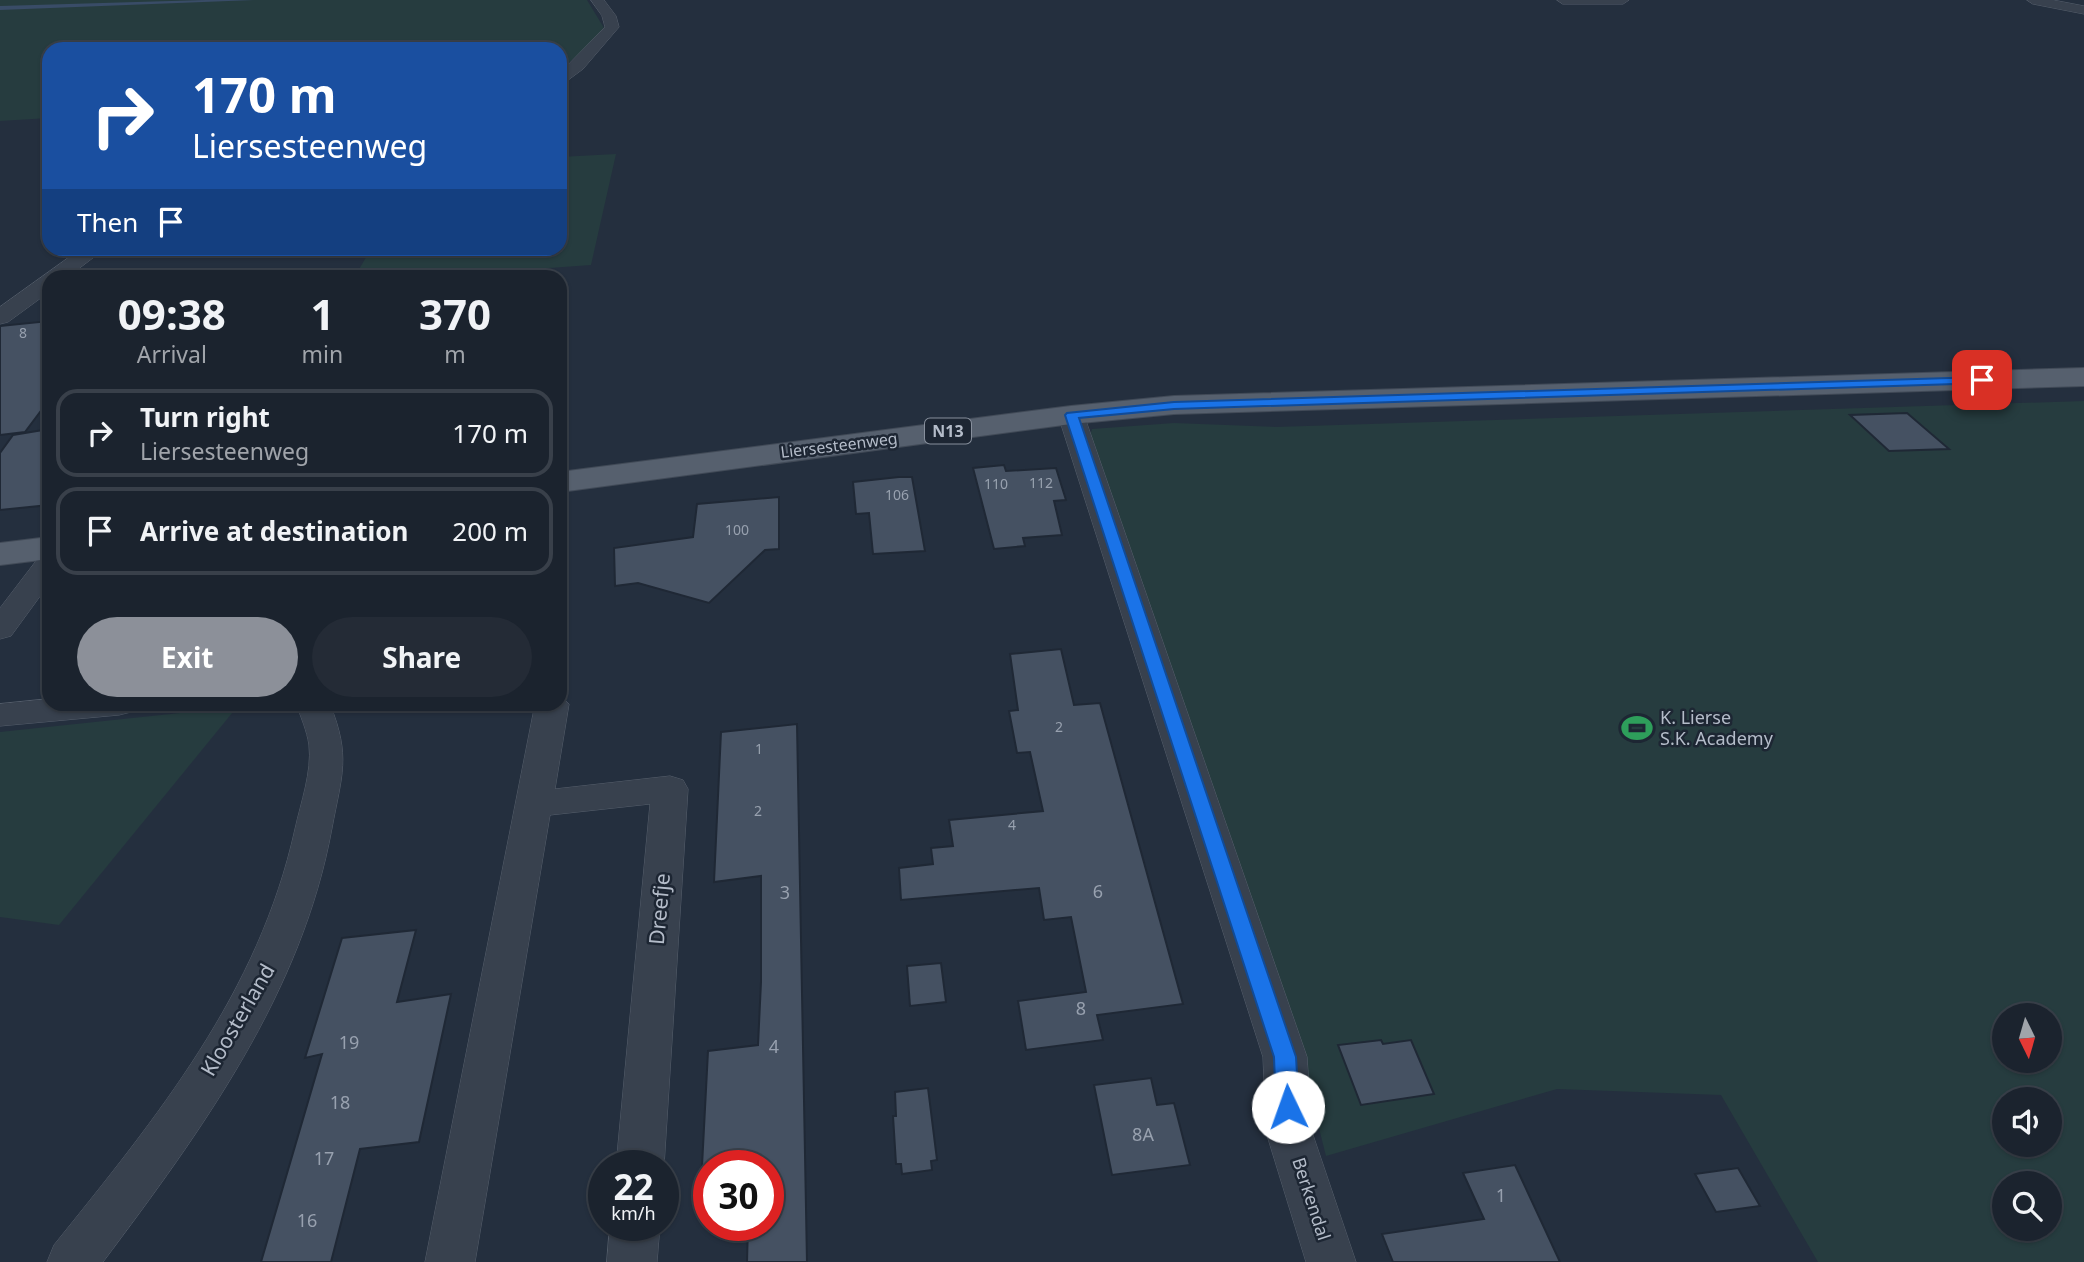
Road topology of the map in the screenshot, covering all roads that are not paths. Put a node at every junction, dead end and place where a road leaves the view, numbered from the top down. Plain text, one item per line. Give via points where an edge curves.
1 (597, 0) edge
2 (1563, 0) edge
3 (1623, 0) edge
4 (2033, 0) edge
5 (2084, 10) edge
6 (567, 75) edge
7 (85, 256) edge
8 (65, 270) edge
9 (42, 287) edge
10 (41, 313) dead end
11 (1, 317) edge
12 (2084, 377) edge
13 (1071, 415) junction
14 (567, 481) edge
15 (42, 549) edge
16 (0, 554) edge
17 (42, 572) edge
18 (0, 629) edge
19 (43, 711) edge
20 (315, 711) edge
21 (551, 711) edge
22 (0, 715) edge
23 (534, 804) junction
24 (641, 1150) edge
25 (634, 1241) edge
26 (72, 1262) edge
27 (450, 1262) edge
28 (632, 1262) edge
29 (1331, 1262) edge

1 - 6 street via 612,27
2 - 3 street
4 - 5 street
7 - 8 street
9 - 11 street
10 - 11 street
12 - 13 main road, Liersesteenweg / N13 via 1188,405
13 - 14 main road, Liersesteenweg / N13
13 - 29 street, Berkendal via 1285,1057 1289,1132
15 - 16 main road
17 - 18 street
19 - 22 street
20 - 26 street, Kloosterland via 327,745 314,838 292,918 255,999 163,1146
21 - 23 street
23 - 24 street, Dreefje via 670,789
23 - 27 street
25 - 28 street

